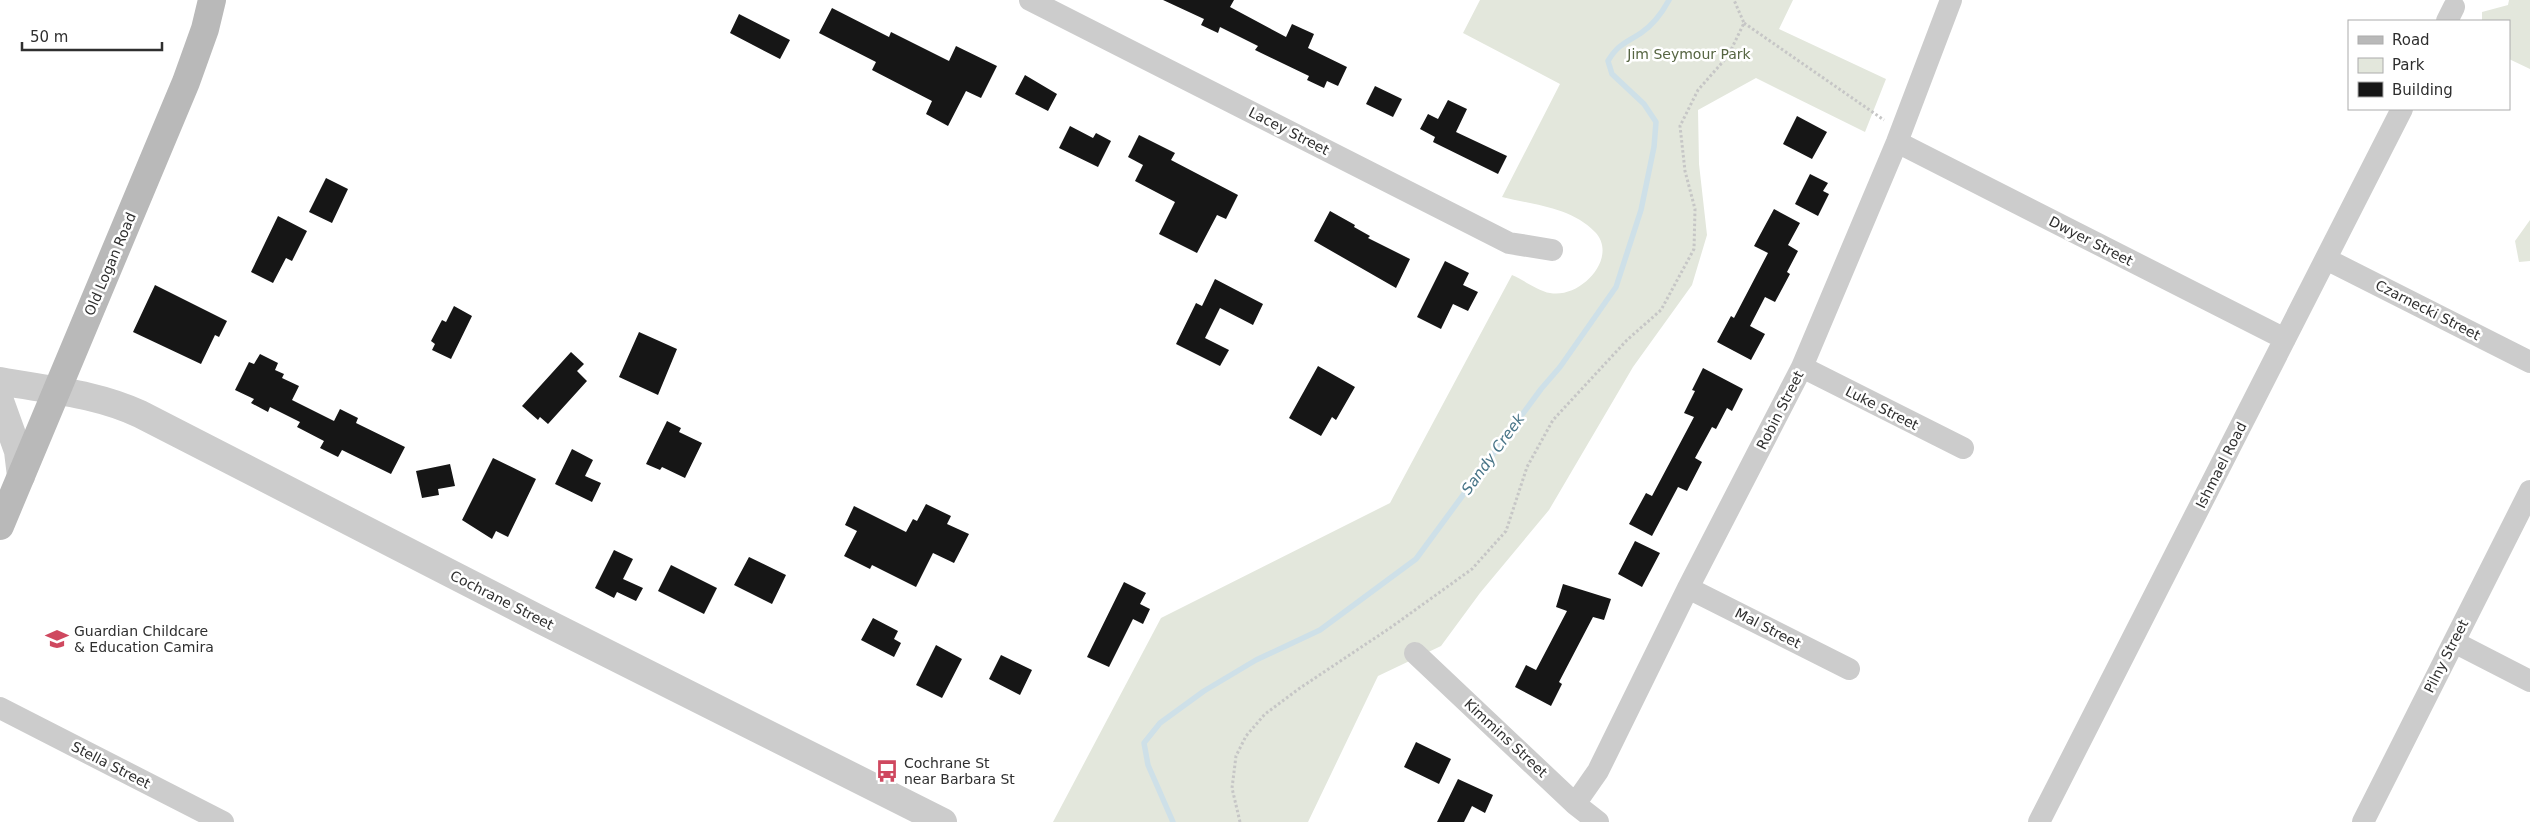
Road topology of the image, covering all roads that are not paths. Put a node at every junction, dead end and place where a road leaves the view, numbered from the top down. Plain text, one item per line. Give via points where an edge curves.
1 (212, 0) edge
2 (1030, 0) edge
3 (1951, 0) edge
4 (2401, 110) edge
5 (1897, 142) junction
6 (1552, 250) dead end
7 (2326, 259) junction
8 (2285, 339) junction
9 (2530, 362) edge
10 (1802, 367) junction
11 (0, 381) edge
12 (59, 389) junction
13 (0, 401) edge
14 (1963, 448) dead end
15 (21, 476) junction
16 (2530, 491) edge
17 (0, 526) edge
18 (1688, 588) junction
19 (2454, 642) junction
20 (1415, 653) dead end
21 (1849, 669) dead end
22 (2530, 680) edge
23 (0, 708) edge
24 (1576, 804) junction
25 (937, 821) edge
26 (222, 822) edge
27 (1598, 822) edge
28 (2039, 822) edge
29 (2363, 822) edge

1 - 12 main road, Old Logan Road via 186,82
2 - 6 street, Lacey Street via 1509,243
3 - 5 street, Robin Street
4 - 7 street, Ishmael Road
5 - 8 street, Dwyer Street
5 - 10 street, Robin Street
7 - 8 street, Ishmael Road
7 - 9 street, Czarnecki Street
8 - 28 street, Ishmael Road
10 - 14 street, Luke Street
10 - 18 street, Robin Street
11 - 12 street, Cochrane Street
12 - 15 main road, Old Logan Road
12 - 25 street, Cochrane Street via 119,404 140,414
13 - 15 street via 18,451
15 - 17 main road, Old Logan Road
16 - 19 street, Pilny Street
18 - 21 street, Mal Street
18 - 24 street, Robin Street via 1598,771
19 - 22 street
19 - 29 street, Pilny Street
20 - 24 street, Kimmins Street
23 - 26 street, Stella Street
24 - 27 street, Kimmins Street

